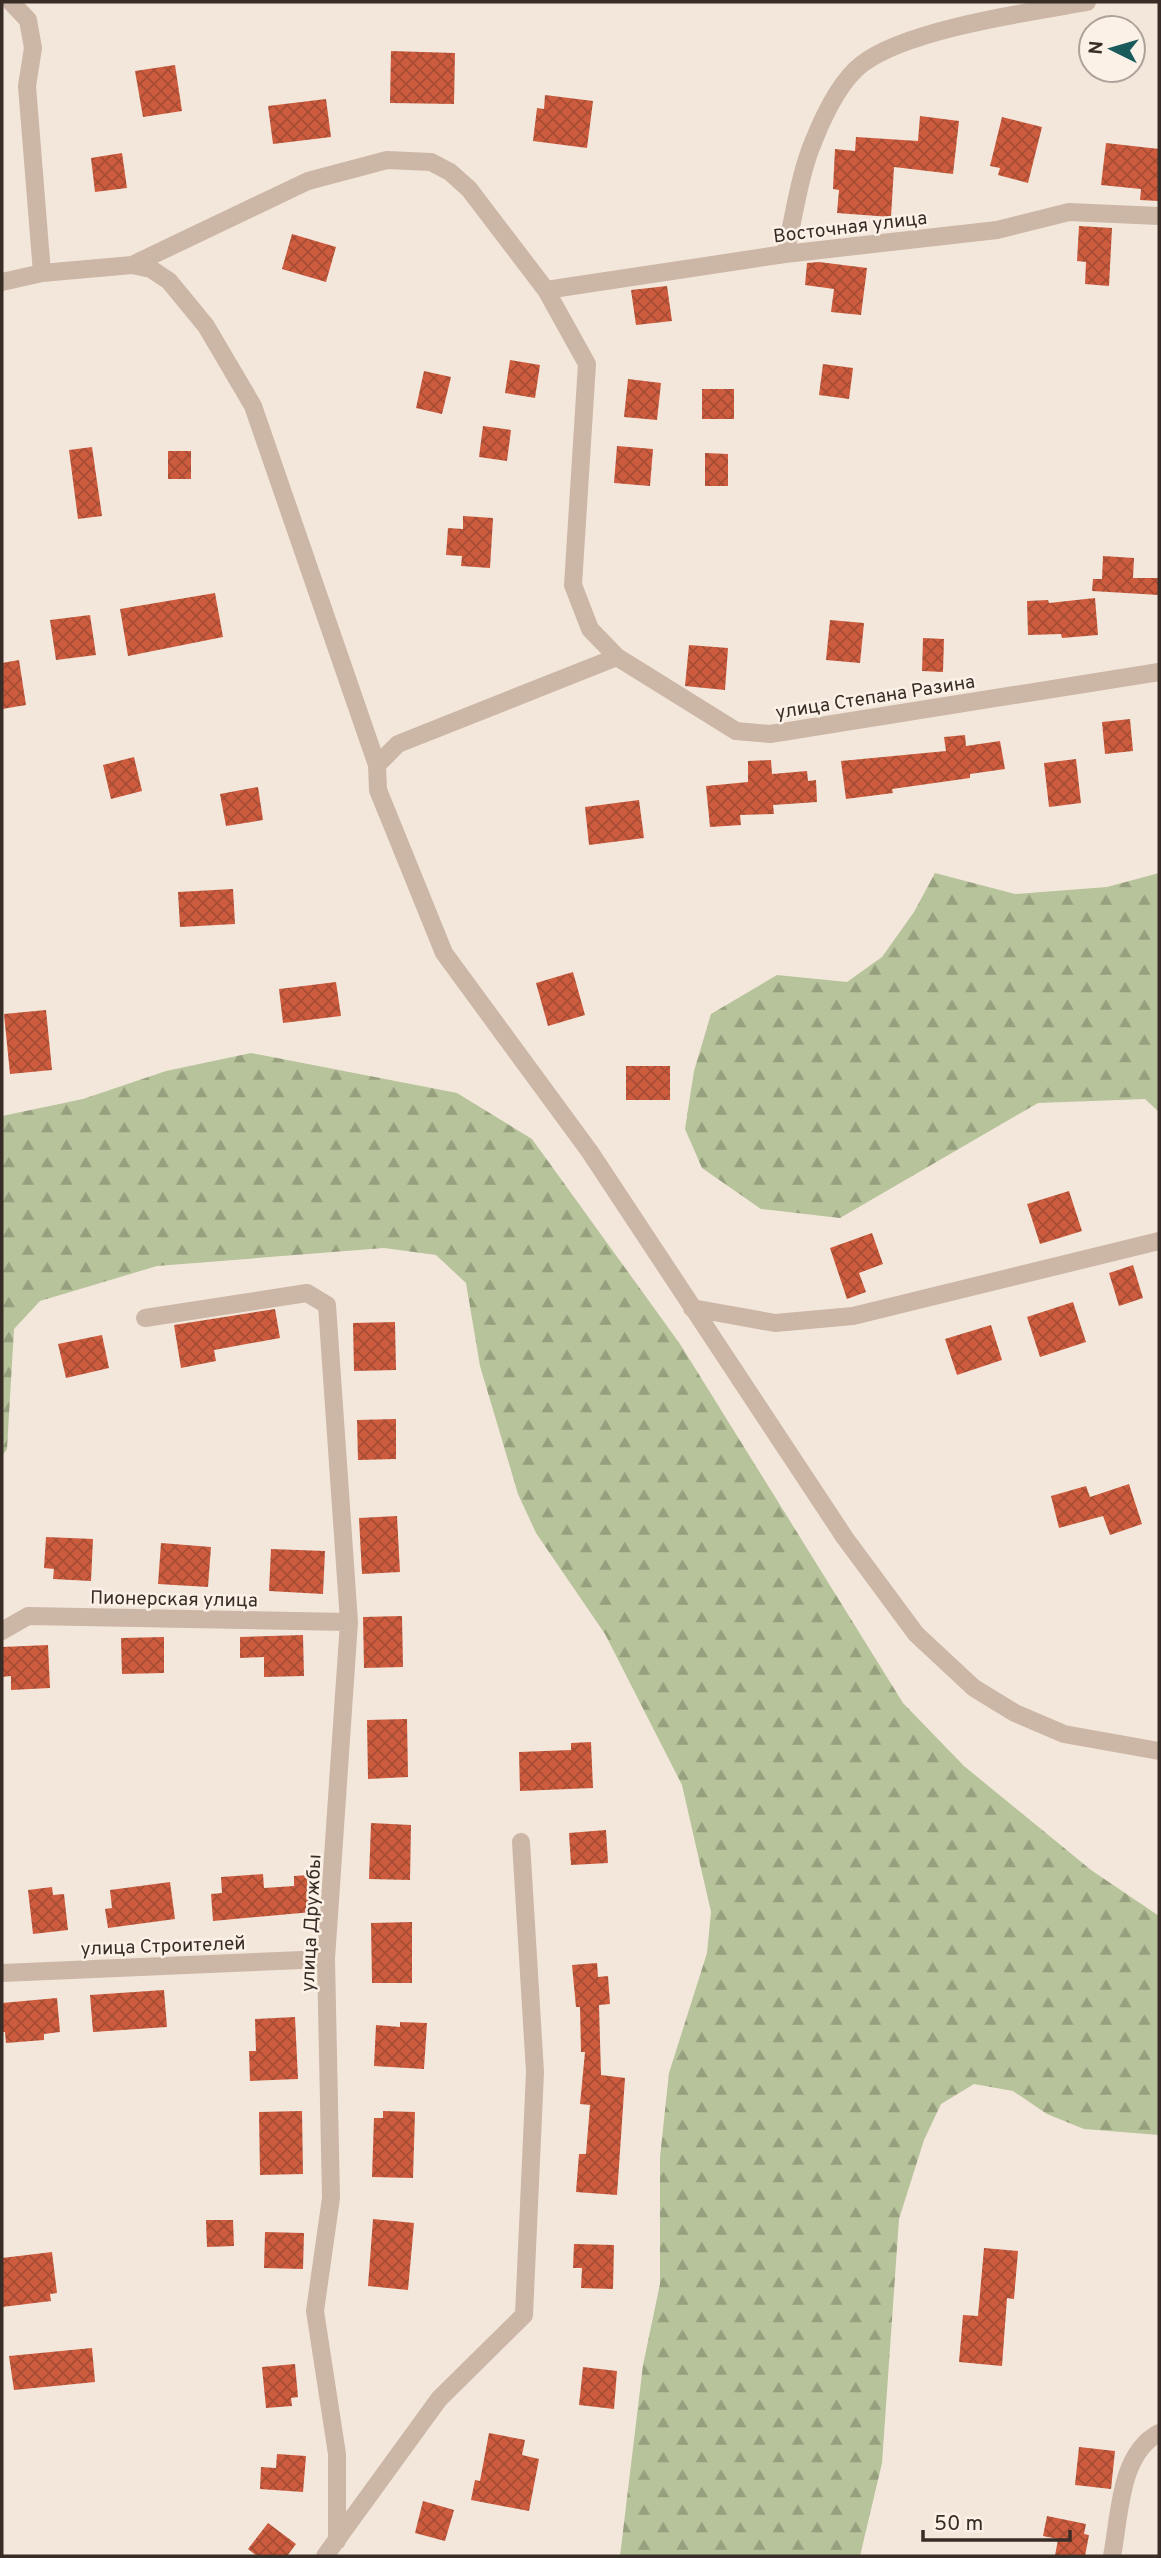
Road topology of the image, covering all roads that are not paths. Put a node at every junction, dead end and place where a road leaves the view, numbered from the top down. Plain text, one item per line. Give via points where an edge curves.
1 (11, 2) edge
2 (1087, 2) edge
3 (1159, 216) edge
4 (785, 254) junction
5 (132, 265) junction
6 (42, 273) junction
7 (2, 282) edge
8 (546, 290) junction
9 (617, 657) junction
10 (1159, 672) edge
11 (377, 765) junction
12 (1159, 1241) edge
13 (691, 1308) junction
14 (145, 1318) dead end
15 (349, 1622) junction
16 (2, 1632) edge
17 (1159, 1751) edge
18 (521, 1842) dead end
19 (326, 1959) junction
20 (2, 1973) edge
21 (1159, 2433) edge
22 (337, 2541) junction
23 (325, 2556) edge
24 (1112, 2556) edge

1 - 6 street via 28,20 33,48 27,86
2 - 4 street via 1000,17 900,44 862,64 836,95 813,142
3 - 4 street, Восточная улица via 1069,212 997,230
4 - 8 street, Восточная улица
5 - 6 street
5 - 8 street, улица Степана Разина via 308,181 387,160 411,160 441,167 469,189
5 - 11 street via 151,269 169,281 206,326 253,406
6 - 7 street
8 - 9 street, улица Степана Разина via 587,364 573,584 590,629
9 - 10 street, улица Степана Разина via 736,731 769,734
9 - 11 street via 398,744
11 - 13 street via 378,790 444,953 590,1152
12 - 13 street via 853,1316 775,1323
13 - 17 street via 845,1538 916,1634 974,1688 1015,1713 1064,1734
14 - 15 street, улица Дружбы via 307,1293 327,1305
15 - 16 street, Пионерская улица via 29,1616
15 - 19 street, улица Дружбы
18 - 22 street via 535,2072 524,2315 439,2399
19 - 20 street, улица Строителей
19 - 22 street, улица Дружбы via 331,2198 315,2311 337,2454
21 - 24 street via 1136,2452 1129,2468
22 - 23 street

